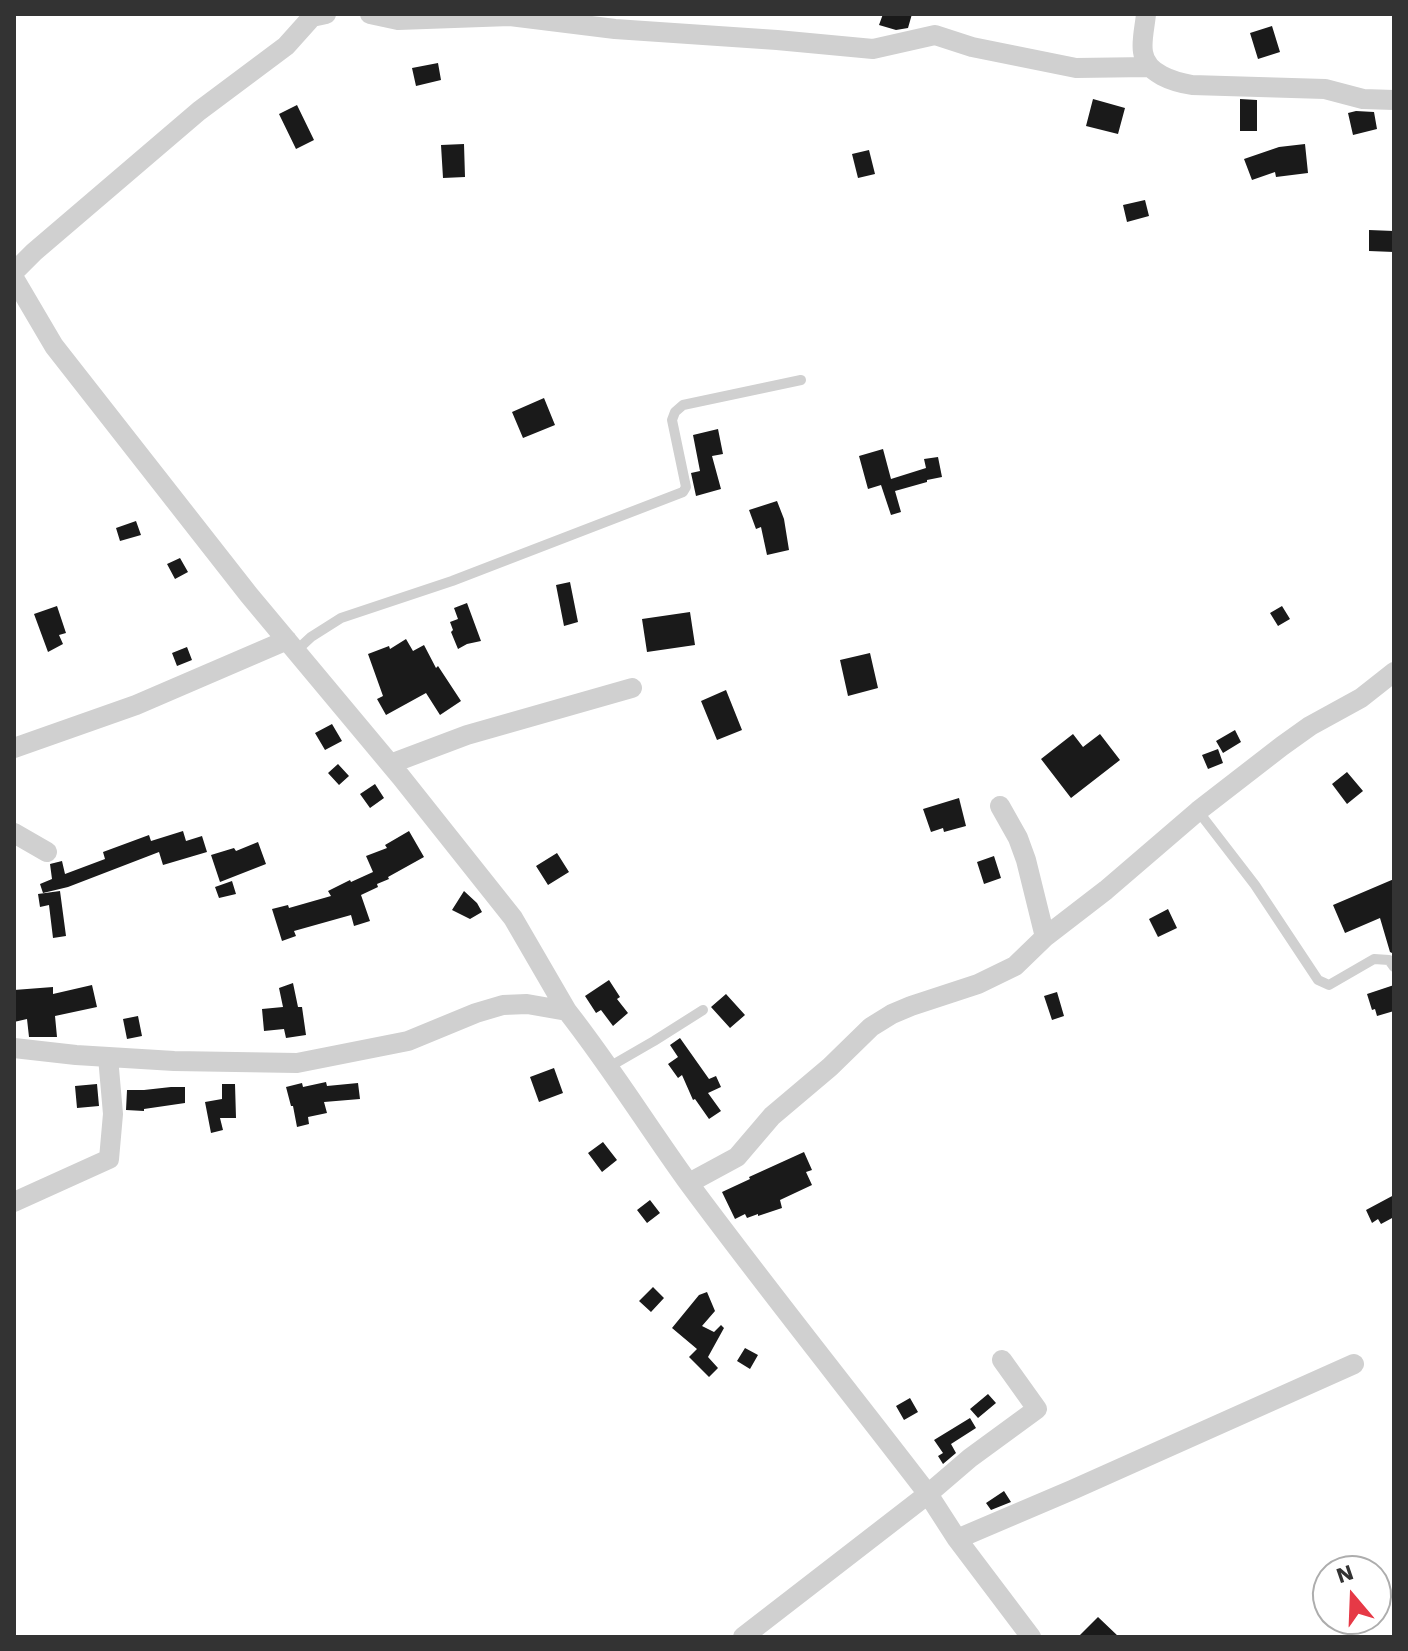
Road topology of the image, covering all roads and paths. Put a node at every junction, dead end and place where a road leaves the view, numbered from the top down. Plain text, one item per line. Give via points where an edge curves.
1 (326, 14) edge
2 (370, 14) edge
3 (1146, 14) edge
4 (1149, 67) junction
5 (1394, 100) edge
6 (14, 272) edge
7 (14, 278) edge
8 (801, 380) dead end
9 (292, 645) junction
10 (1394, 672) edge
11 (632, 688) dead end
12 (14, 748) edge
13 (390, 764) junction
14 (1000, 806) dead end
15 (1198, 811) junction
16 (14, 833) edge
17 (47, 852) dead end
18 (1045, 937) junction
19 (1394, 967) edge
20 (703, 1010) dead end
21 (567, 1011) junction
22 (14, 1048) edge
23 (108, 1057) junction
24 (609, 1067) junction
25 (689, 1183) junction
26 (14, 1202) edge
27 (1002, 1360) dead end
28 (1354, 1364) dead end
29 (928, 1494) junction
30 (957, 1539) junction
31 (743, 1637) edge
32 (1031, 1637) edge

1 - 6 street via 312,17 286,46 199,111
2 - 4 street via 398,20 510,16 873,49 935,35 1076,68
3 - 4 street via 1143,53
4 - 5 street via 1174,82 1192,85 1325,89
7 - 9 street via 54,346
8 - 9 lane via 683,405 675,412 683,492 341,618
9 - 12 street
9 - 13 street
10 - 15 street via 1291,739
11 - 13 street via 467,735
13 - 21 street via 513,918
14 - 18 street via 1026,860
15 - 18 street
15 - 19 lane via 1318,980 1329,985 1374,959 1389,960
16 - 17 street
18 - 25 street via 1015,966 996,976 911,1006 871,1027 772,1116 737,1157
20 - 24 lane
21 - 23 street via 503,1005 408,1041 297,1063
21 - 24 street
22 - 23 street
23 - 26 street via 113,1114 109,1159
24 - 25 street
25 - 29 street
27 - 29 street via 1037,1409
28 - 30 street
29 - 30 street
29 - 31 street
30 - 32 street

